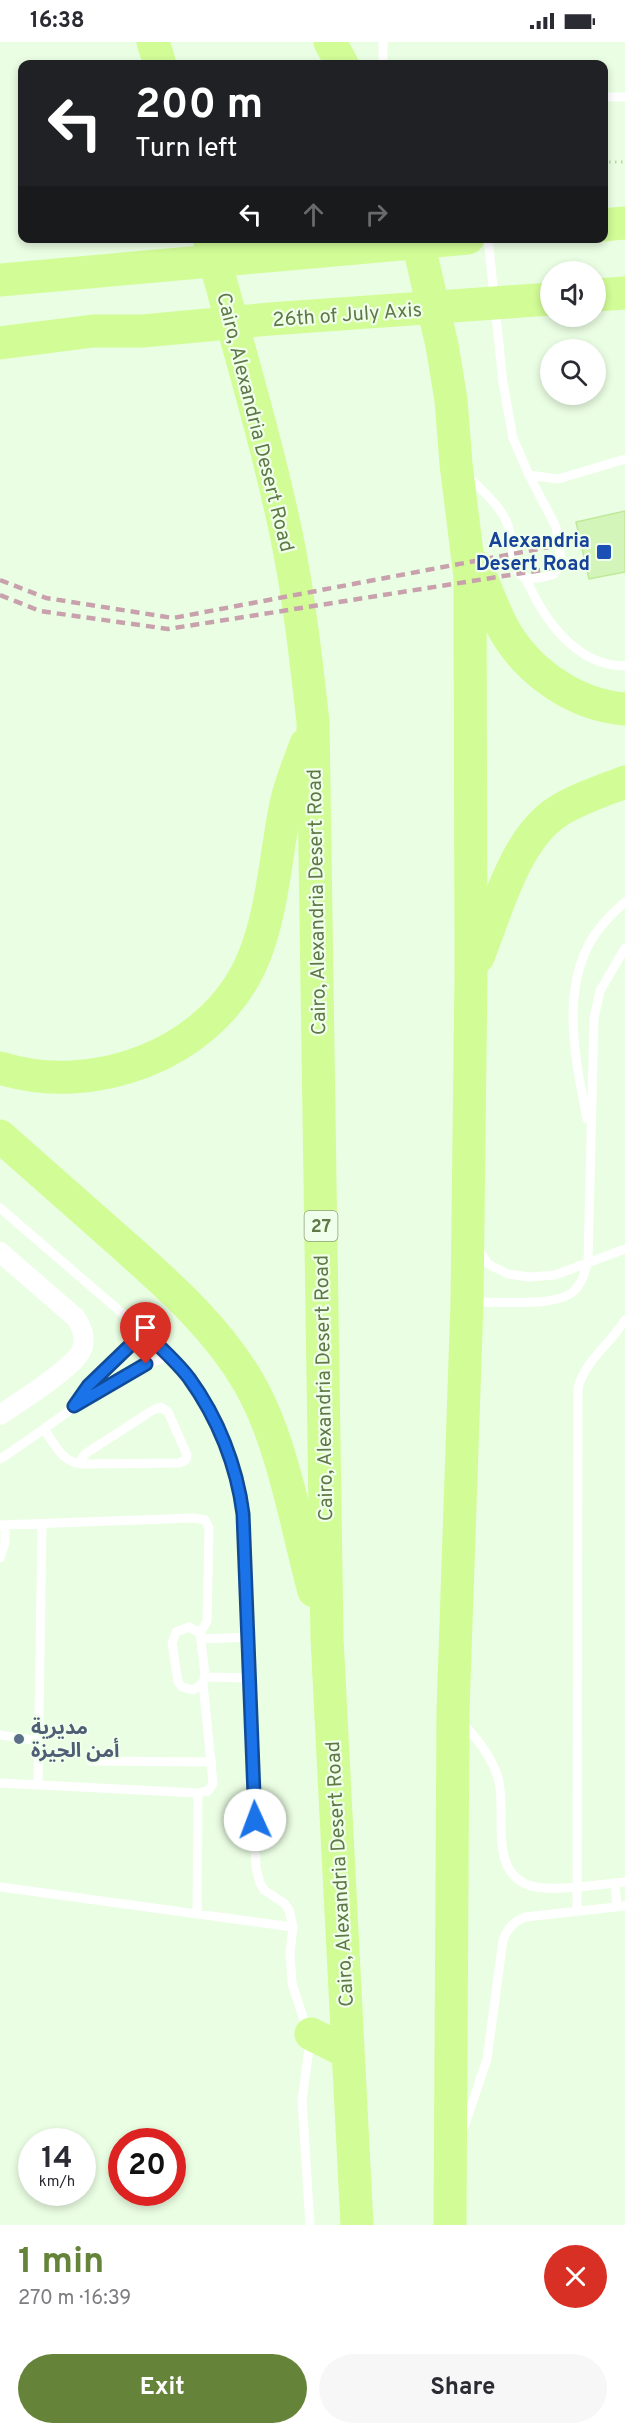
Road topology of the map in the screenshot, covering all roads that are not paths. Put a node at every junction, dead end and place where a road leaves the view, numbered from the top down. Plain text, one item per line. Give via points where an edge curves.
1 (153, 42) edge
2 (330, 42) edge
3 (345, 42) edge
4 (383, 42) edge
5 (159, 60) edge
6 (341, 60) edge
7 (343, 60) edge
8 (383, 60) edge
9 (608, 97) edge
10 (625, 97) edge
11 (625, 223) edge
12 (608, 225) edge
13 (210, 243) edge
14 (414, 243) edge
15 (418, 243) edge
16 (489, 243) edge
17 (0, 280) edge
18 (625, 293) edge
19 (606, 294) edge
20 (540, 300) edge
21 (0, 343) edge
22 (625, 459) edge
23 (456, 464) junction
24 (529, 475) junction
25 (467, 545) junction
26 (525, 577) junction
27 (625, 666) edge
28 (625, 709) edge
29 (313, 722) junction
30 (625, 782) edge
31 (625, 902) edge
32 (625, 948) edge
33 (471, 973) junction
34 (0, 1068) edge
35 (0, 1136) edge
36 (591, 1136) junction
37 (0, 1208) edge
38 (468, 1232) junction
39 (625, 1249) edge
40 (0, 1252) edge
41 (588, 1261) junction
42 (467, 1302) junction
43 (625, 1320) edge
44 (144, 1332) junction
45 (169, 1356) junction
46 (74, 1406) junction
47 (0, 1415) edge
48 (44, 1430) junction
49 (0, 1459) edge
50 (84, 1464) junction
51 (42, 1524) junction
52 (2, 1525) edge
53 (0, 1558) edge
54 (201, 1636) junction
55 (249, 1637) junction
56 (327, 1638) junction
57 (250, 1678) junction
58 (204, 1680) junction
59 (453, 1711) junction
60 (0, 1735) edge
61 (39, 1741) junction
62 (91, 1761) dead end
63 (212, 1761) junction
64 (0, 1783) edge
65 (38, 1785) junction
66 (198, 1793) junction
67 (625, 1882) edge
68 (615, 1883) junction
69 (576, 1886) junction
70 (0, 1887) edge
71 (621, 1906) edge
72 (577, 1911) junction
73 (197, 1914) junction
74 (293, 1927) junction
75 (311, 2034) junction
76 (348, 2052) junction
77 (449, 2166) junction
78 (310, 2225) edge
79 (357, 2225) edge
80 (450, 2225) edge

1 - 5 highway
2 - 6 highway
3 - 7 highway
4 - 8 lane
9 - 10 lane
11 - 12 highway
13 - 29 highway, Cairo, Alexandria Desert Road / 27 via 286,534
14 - 17 highway
15 - 23 highway via 442,345
16 - 24 lane via 503,383 513,438
18 - 19 highway
20 - 21 highway, 26th of July Axis via 142,331 93,331
22 - 24 lane via 558,479
23 - 25 highway
23 - 26 lane via 492,501 507,523 512,560
24 - 26 lane via 556,527 561,560 554,574 539,579
25 - 28 highway via 502,626 524,657 567,691
25 - 33 highway
26 - 27 lane via 557,632 588,658
29 - 34 highway via 286,801 261,935 251,964 219,1010 181,1043 137,1065 97,1076 59,1078
29 - 56 highway, Cairo, Alexandria Desert Road / 27
30 - 33 highway via 556,812 537,830 514,868
31 - 36 lane via 601,926 582,960 572,1002 575,1058
32 - 36 lane via 606,977 596,1004
33 - 38 highway
35 - 56 highway via 176,1292 220,1340 250,1384 288,1488
36 - 41 lane
37 - 44 lane
38 - 41 lane via 488,1264 508,1274 555,1275
38 - 42 highway
39 - 41 lane
40 - 47 street via 76,1318 84,1340 81,1352 71,1364
41 - 42 lane via 583,1278 562,1298
42 - 59 highway
43 - 69 lane via 588,1364 578,1388
44 - 45 lane
44 - 46 lane via 88,1386
45 - 46 lane via 146,1364
45 - 55 lane via 202,1399 240,1486
46 - 48 lane
48 - 49 lane
48 - 50 lane via 69,1462
50 - 50 lane via 179,1463 187,1455 168,1412 161,1407 85,1454
51 - 52 lane
51 - 54 lane via 205,1520 209,1528 207,1621
51 - 61 lane
52 - 53 lane via 5,1543
54 - 55 lane
54 - 58 lane
54 - 58 lane via 189,1627 182,1628 172,1643 182,1687 193,1690
55 - 57 lane
56 - 76 highway, Cairo, Alexandria Desert Road / 27
57 - 58 lane
57 - 74 lane via 258,1876 264,1890 289,1910
58 - 63 lane
59 - 69 lane via 482,1744 498,1778 506,1864 513,1874 527,1884 541,1887
59 - 77 highway
60 - 61 lane
61 - 65 lane
62 - 63 lane
63 - 66 lane via 213,1786
64 - 65 lane
65 - 66 lane
66 - 73 lane
67 - 68 lane
68 - 69 lane
68 - 71 lane
69 - 72 lane
70 - 73 lane
71 - 72 lane
72 - 77 lane via 525,1917 507,1930 502,1940 487,2059
73 - 74 lane
74 - 75 lane via 292,1983
75 - 76 highway
75 - 78 lane via 302,2100
76 - 79 highway, Cairo, Alexandria Desert Road / 27
77 - 80 highway

